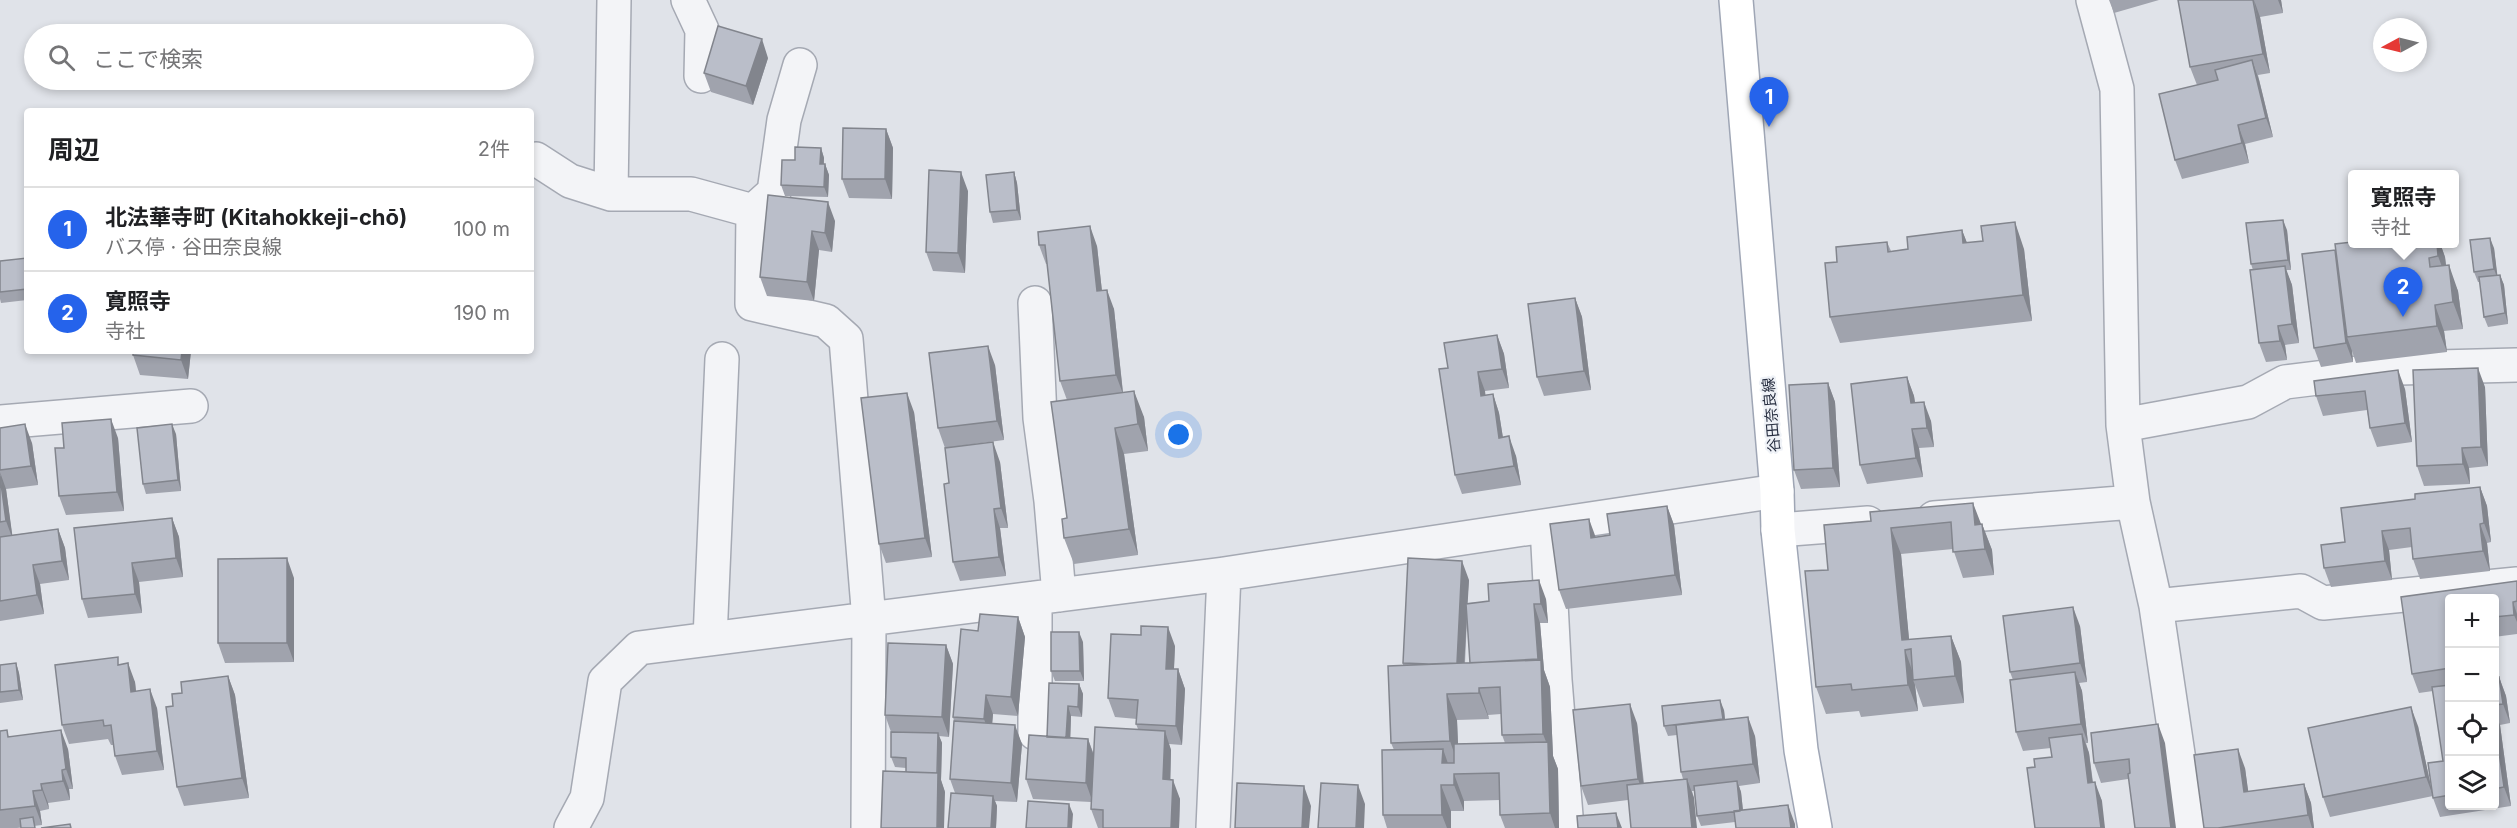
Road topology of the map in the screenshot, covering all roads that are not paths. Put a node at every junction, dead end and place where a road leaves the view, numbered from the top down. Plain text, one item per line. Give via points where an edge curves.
1 (614, 0) edge
2 (688, 0) edge
3 (1736, 0) edge
4 (2093, 0) edge
5 (800, 65) dead end
6 (701, 76) dead end
7 (536, 159) dead end
8 (611, 194) junction
9 (753, 211) junction
10 (1035, 303) dead end
11 (722, 359) dead end
12 (2517, 365) edge
13 (191, 406) dead end
14 (0, 422) edge
15 (2123, 425) junction
16 (1777, 491) junction
17 (2133, 502) junction
18 (1547, 526) junction
19 (1778, 530) junction
20 (1224, 574) junction
21 (2517, 584) edge
22 (1047, 597) junction
23 (2156, 606) junction
24 (869, 621) junction
25 (710, 639) junction
26 (1035, 733) edge
27 (571, 828) edge
28 (868, 828) edge
29 (1213, 828) edge
30 (1567, 828) edge
31 (1815, 828) edge
32 (2189, 828) edge

1 - 8 street
2 - 6 street via 702,30
3 - 16 main road, 谷田奈良線
4 - 15 street via 2117,89
5 - 9 street via 784,120 774,192
7 - 8 street via 570,181
8 - 9 street via 691,194
9 - 24 street via 752,303 826,321 846,339
10 - 22 street via 1040,418 1051,501
11 - 25 street
12 - 15 street via 2399,368 2285,381 2248,402
13 - 14 street
15 - 17 street
16 - 18 street
16 - 19 main road, 谷田奈良線
17 - 19 street
17 - 23 street
18 - 20 street
18 - 30 street
19 - 31 main road, 谷田奈良線 via 1801,750
20 - 22 street
20 - 29 street
21 - 23 street via 2323,603 2301,591
22 - 24 street
22 - 26 street
23 - 32 street
24 - 25 street
24 - 28 street
25 - 27 street via 639,648 605,681 587,798

